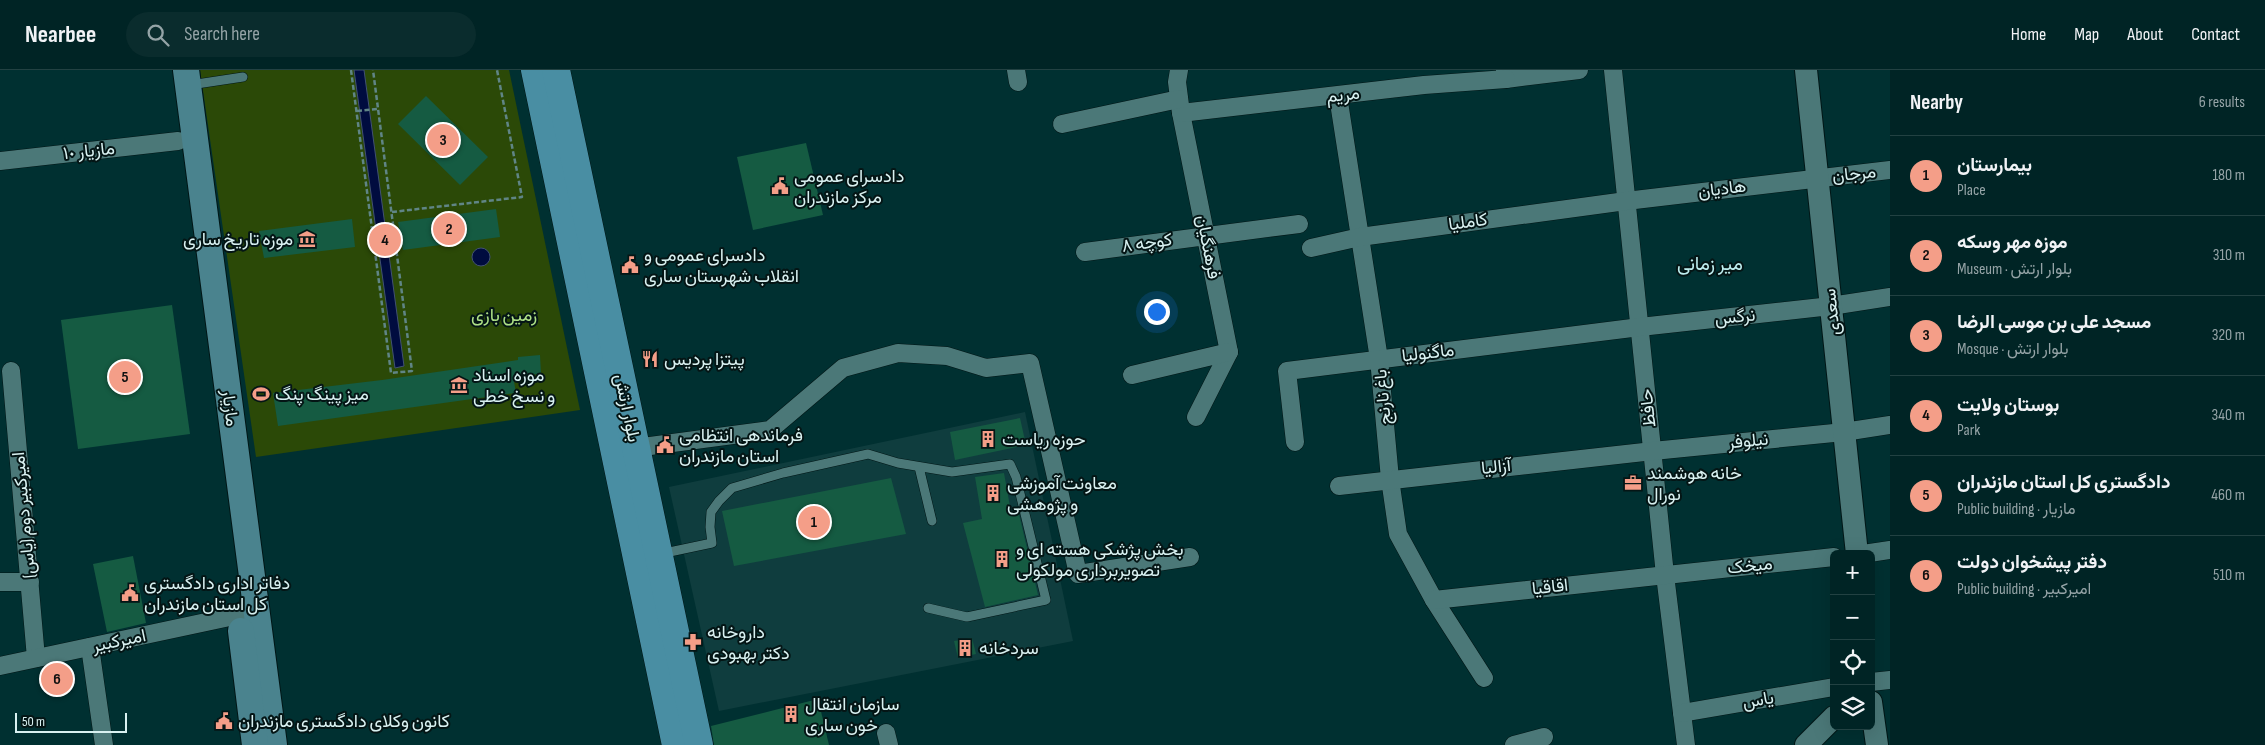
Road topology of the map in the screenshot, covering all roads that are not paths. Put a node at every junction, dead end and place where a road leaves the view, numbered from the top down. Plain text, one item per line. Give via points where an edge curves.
1 (535, 70) edge
2 (556, 70) edge
3 (1179, 70) edge
4 (1579, 70) edge
5 (1613, 70) edge
6 (1806, 70) edge
7 (178, 73) edge
8 (1505, 74) edge
9 (243, 77) dead end
10 (1338, 96) junction
11 (1180, 106) junction
12 (1062, 124) dead end
13 (178, 141) junction
14 (0, 161) edge
15 (1890, 170) edge
16 (1818, 178) junction
17 (1626, 201) junction
18 (1299, 224) dead end
19 (1205, 235) junction
20 (1360, 237) junction
21 (1311, 248) dead end
22 (1085, 252) dead end
23 (1890, 297) edge
24 (1831, 306) junction
25 (1640, 327) junction
26 (1229, 352) junction
27 (1379, 359) junction
28 (1132, 374) dead end
29 (8, 382) edge
30 (1196, 417) dead end
31 (1890, 425) edge
32 (1844, 432) junction
33 (1295, 442) dead end
34 (624, 450) junction
35 (1652, 450) junction
36 (228, 459) junction
37 (919, 467) junction
38 (1390, 479) junction
39 (1339, 486) dead end
40 (932, 521) dead end
41 (1857, 550) edge
42 (1890, 550) edge
43 (1875, 552) edge
44 (647, 557) junction
45 (1190, 557) dead end
46 (1830, 557) edge
47 (1666, 575) junction
48 (0, 582) edge
49 (30, 582) junction
50 (1434, 600) junction
51 (928, 608) dead end
52 (239, 615) junction
53 (90, 647) junction
54 (36, 658) junction
55 (0, 666) edge
56 (1484, 678) dead end
57 (1890, 680) edge
58 (1875, 682) edge
59 (1830, 688) edge
60 (1682, 713) junction
61 (1830, 721) edge
62 (1875, 730) edge
63 (1544, 737) dead end
64 (104, 745) edge
65 (255, 745) edge
66 (274, 745) edge
67 (676, 745) edge
68 (699, 745) edge
69 (1514, 745) edge
70 (1686, 745) edge
71 (1806, 745) edge
72 (1877, 745) edge

1 - 34 main road, بلوار ارتش
2 - 34 main road, بلوار ارتش
3 - 11 street, فرهنگیان
4 - 8 street
5 - 17 street, حافظ
6 - 16 street, سعدی
7 - 9 lane
7 - 13 main road, مازیار
7 - 36 main road, مازیار
8 - 10 street, مریم
10 - 11 street, مریم
10 - 20 street, باغ نارنج
11 - 12 street, مریم
11 - 19 street, فرهنگیان
13 - 14 street, مازیار ١٠
13 - 36 main road, مازیار
15 - 16 street, مرجان
16 - 17 street, هادیان
16 - 24 street, سعدی
17 - 20 street, کاملیا
17 - 25 street, حافظ
18 - 19 street, کوچه ۸
19 - 22 street, کوچه ۸
19 - 26 street, فرهنگیان
20 - 21 street, کاملیا
20 - 27 street, باغ نارنج
23 - 24 street, نرگس
24 - 25 street, نرگس
24 - 32 street, سعدی
25 - 27 street, ماگنولیا
25 - 35 street, حافظ
26 - 28 street
26 - 30 street
27 - 33 street, ماگنولیا via 1287,371
27 - 38 street, باغ نارنج
29 - 49 street, امیرکبیر دوم (یاس)
31 - 32 street, نیلوفر
32 - 35 street, نیلوفر
32 - 41 street, سعدی
34 - 44 main road, بلوار ارتش
34 - 45 street via 770,430 842,368 898,353 947,356 986,368 1030,363 1078,574
35 - 38 street, آزالیا
35 - 47 street, حافظ
36 - 52 main road, مازیار
36 - 66 main road, مازیار
37 - 40 lane
37 - 44 lane via 868,454 732,488 711,512 712,543
37 - 51 lane via 952,472 1010,464 1046,600 967,617
38 - 39 street, آزالیا
38 - 50 street, باغ نارنج via 1398,534
42 - 43 street
44 - 67 main road, بلوار ارتش
44 - 68 main road, بلوار ارتش
46 - 47 street, میخک
47 - 50 street, اقاقیا
47 - 60 street, حافظ
48 - 49 street
49 - 54 street, امیرکبیر دوم (یاس)
50 - 56 street, باغ نارنج
52 - 53 street, امیرکبیر
52 - 65 main road, مازیار
53 - 54 street, امیرکبیر
53 - 64 street
54 - 55 street, امیرکبیر
57 - 58 street
59 - 60 street, یاس
60 - 70 street, حافظ
61 - 71 street
62 - 72 street
63 - 69 street

